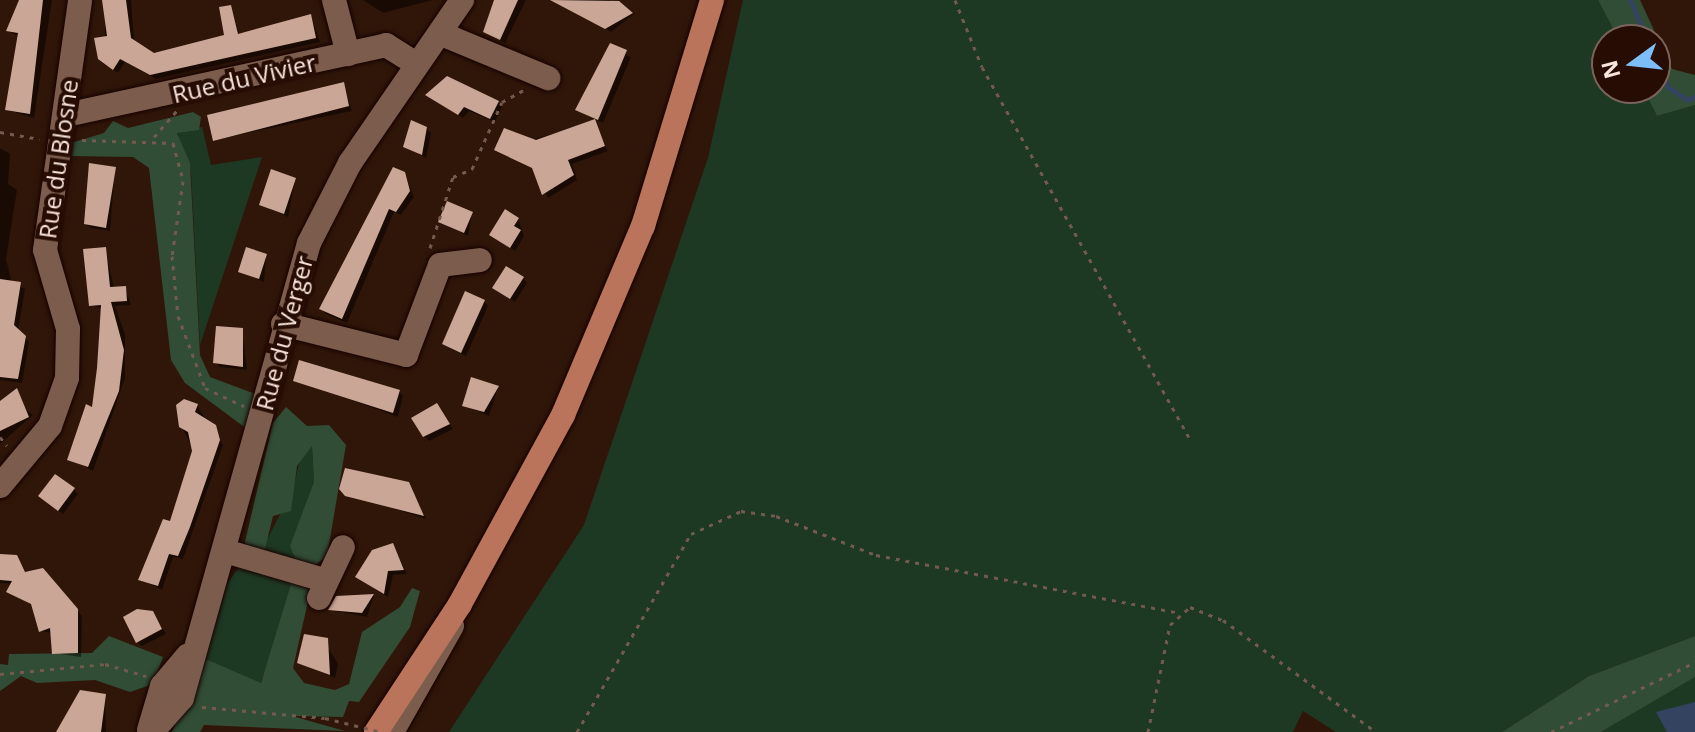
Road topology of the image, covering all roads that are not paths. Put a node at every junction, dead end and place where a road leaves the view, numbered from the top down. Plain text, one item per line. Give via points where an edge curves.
1 (80, 0) edge
2 (334, 0) edge
3 (462, 0) edge
4 (712, 0) edge
5 (444, 35) junction
6 (348, 54) junction
7 (417, 64) junction
8 (548, 78) road end
9 (66, 115) junction
10 (480, 260) dead end
11 (283, 324) junction
12 (0, 486) edge
13 (343, 547) dead end
14 (225, 551) junction
15 (460, 604) junction
16 (150, 732) edge
17 (378, 732) edge
18 (392, 732) edge

1 - 9 street, Rue du Blosne
2 - 6 street
3 - 5 street, Rue du Verger
4 - 15 main road via 667,156 597,341
5 - 7 street, Rue du Verger
5 - 8 street
6 - 7 street, Rue du Vivier via 386,45
6 - 9 street, Rue du Vivier
7 - 11 street, Rue du Verger via 323,216
9 - 12 street, Rue du Blosne via 45,250 68,329 67,378 50,426
10 - 11 street via 440,265 406,355
11 - 14 street, Rue du Verger
13 - 14 street via 322,589
14 - 16 street, Rue du Verger via 190,653 162,686
15 - 17 main road
15 - 18 street via 443,652

